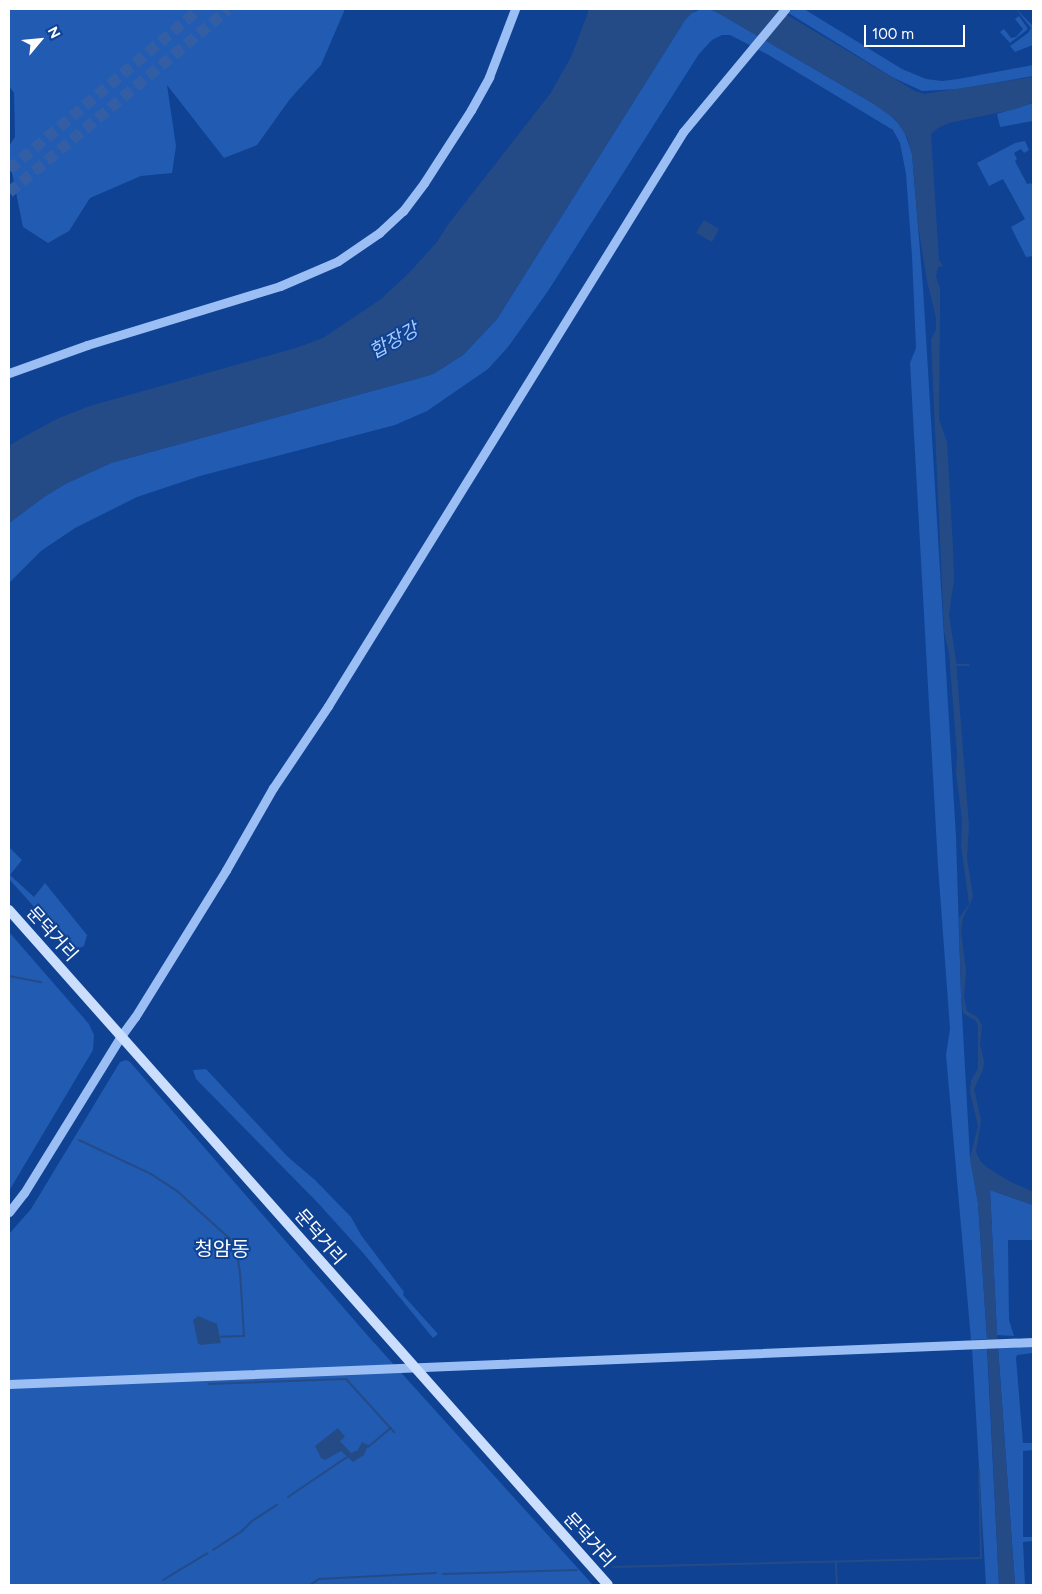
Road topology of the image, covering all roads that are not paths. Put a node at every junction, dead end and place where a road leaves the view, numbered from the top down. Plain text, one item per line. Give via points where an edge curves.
1 (515, 9) edge
2 (785, 9) edge
3 (9, 373) edge
4 (9, 910) edge
5 (121, 1036) junction
6 (9, 1212) edge
7 (1033, 1342) edge
8 (9, 1384) edge
9 (608, 1585) edge

1 - 3 street via 489,77 471,110 424,183 403,211 379,233 338,261 280,286 87,345
2 - 5 street via 701,108 673,147
4 - 5 main road, 문덕거리
5 - 6 street
5 - 9 main road, 문덕거리
7 - 8 street

